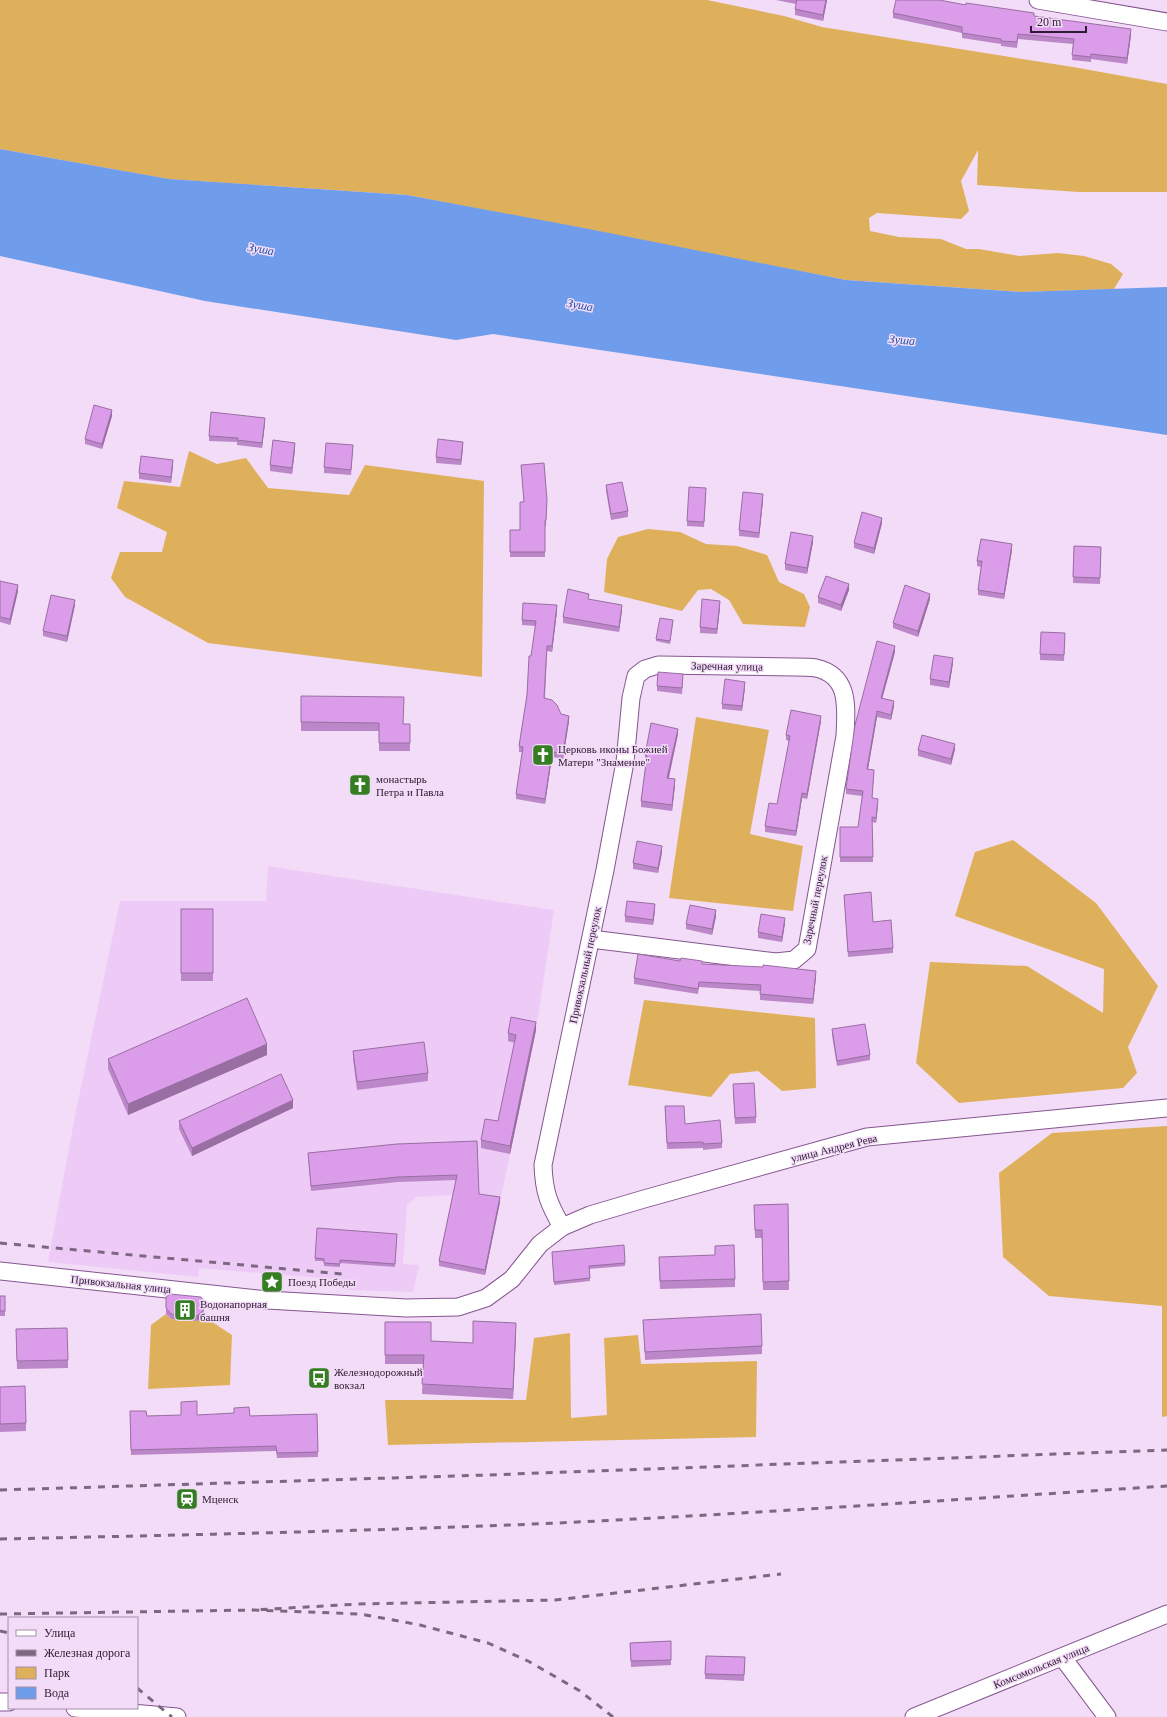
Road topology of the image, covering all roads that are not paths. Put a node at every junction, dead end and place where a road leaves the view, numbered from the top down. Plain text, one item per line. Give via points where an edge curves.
1 (1038, 0) edge
2 (1167, 22) edge
3 (838, 682) joint
4 (631, 698) joint
5 (590, 939) junction
6 (1167, 1108) edge
7 (562, 1227) junction
8 (0, 1271) edge
9 (458, 1307) joint
10 (1167, 1614) edge
11 (1063, 1658) junction
12 (86, 1709) edge
13 (177, 1717) edge
14 (914, 1717) edge
15 (1107, 1717) edge

1 - 2 street
3 - 4 street, Заречная улица via 829,673 816,668 658,665 645,669 636,676
3 - 5 street, Заречный переулок via 847,703 845,736 807,949 794,960 776,962
4 - 5 street, Привокзальный переулок via 625,762
5 - 7 street, Привокзальный переулок via 543,1165 543,1183 548,1201
6 - 7 street, улица Андрея Рева via 867,1137 590,1214
7 - 9 street, улица Андрея Рева via 540,1244 512,1279 486,1298
8 - 9 street, Привокзальная улица via 267,1300 406,1308
10 - 11 street, Комсомольская улица
11 - 14 street, Комсомольская улица
11 - 15 street
12 - 13 street

